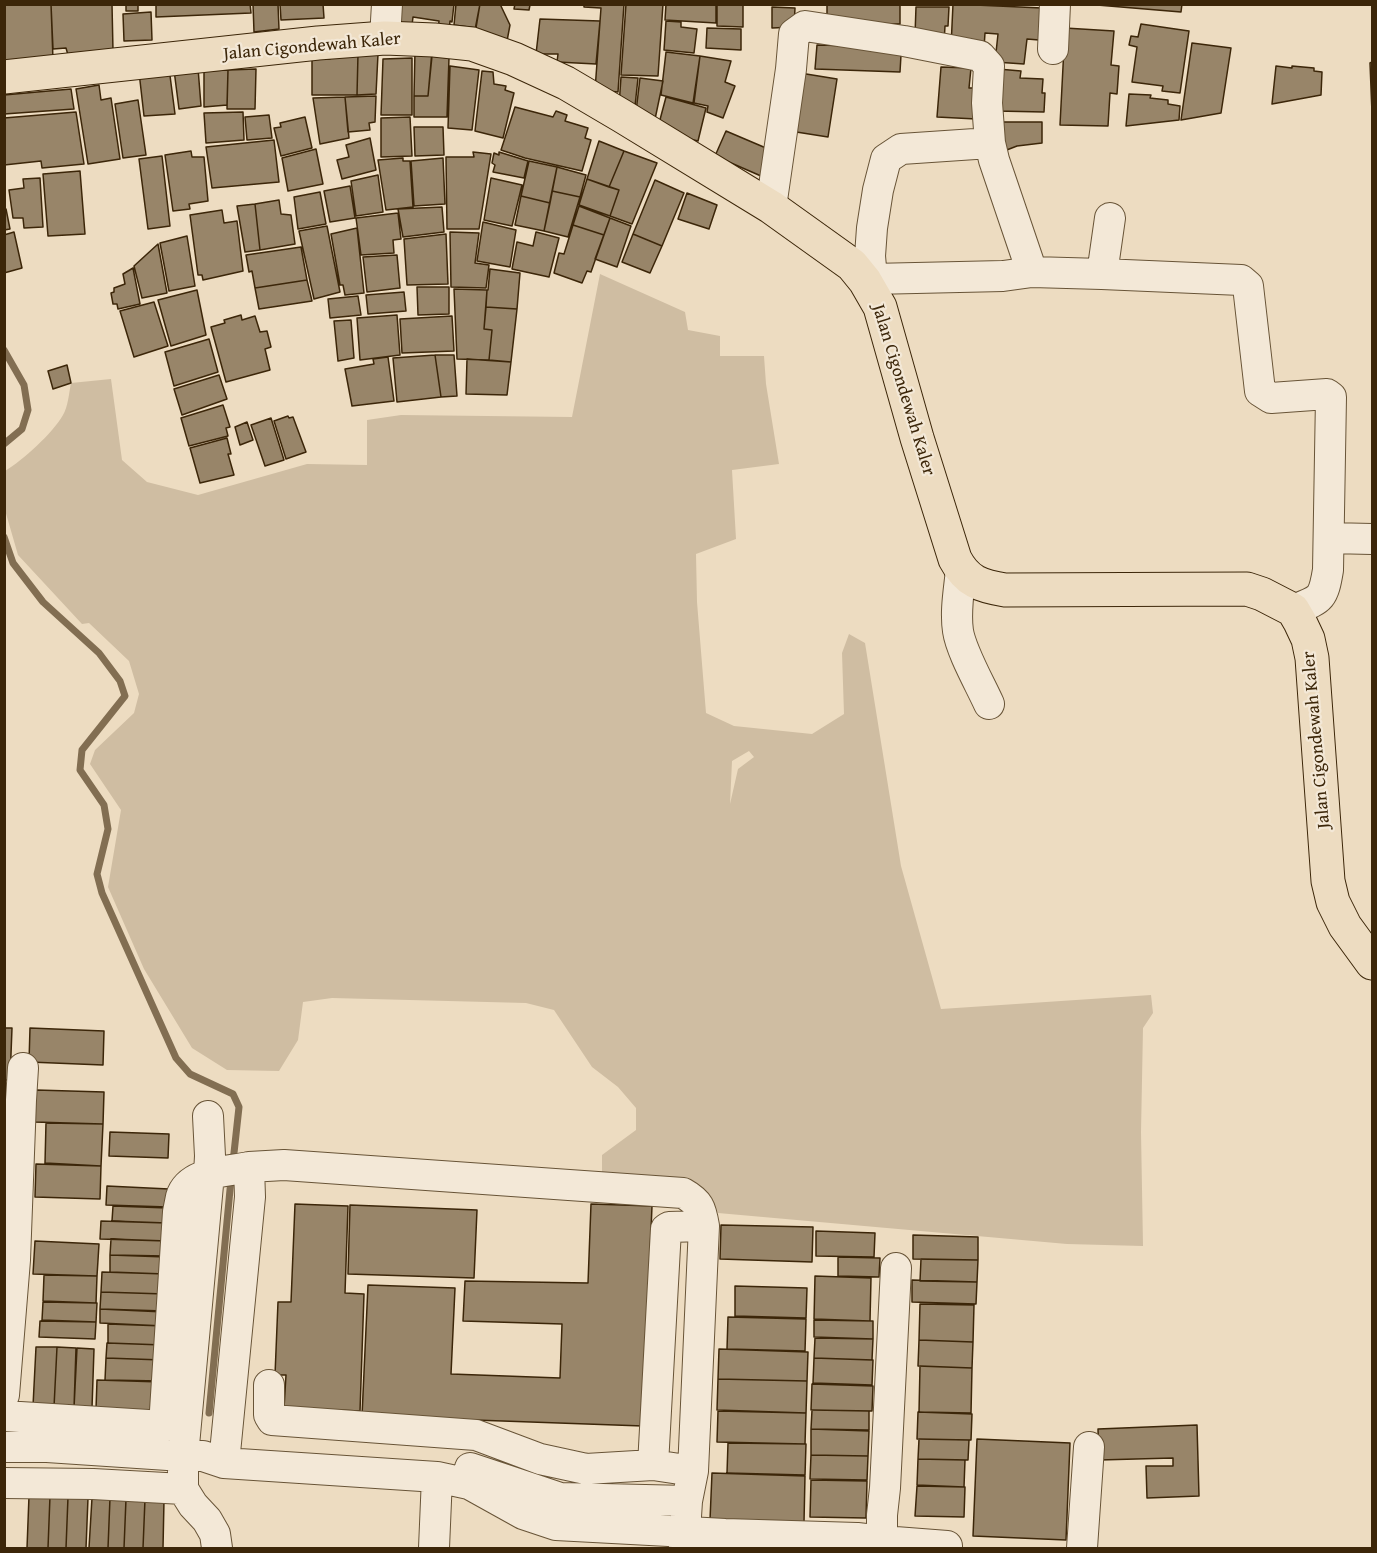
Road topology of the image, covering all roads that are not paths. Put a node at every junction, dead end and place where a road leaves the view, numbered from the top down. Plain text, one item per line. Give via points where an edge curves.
1 (387, 4) edge
2 (1055, 4) edge
3 (385, 38) junction
4 (1053, 49) dead end
5 (4, 77) edge
6 (990, 143) junction
7 (771, 207) junction
8 (1110, 218) dead end
9 (1032, 272) junction
10 (1102, 274) junction
11 (868, 280) junction
12 (1329, 538) junction
13 (1372, 539) edge
14 (961, 570) junction
15 (1293, 610) junction
16 (989, 704) dead end
17 (1372, 963) edge
18 (23, 1068) dead end
19 (13, 1100) edge
20 (208, 1116) dead end
21 (230, 1170) junction
22 (704, 1226) junction
23 (10, 1259) edge
24 (896, 1268) dead end
25 (269, 1385) dead end
26 (4, 1395) edge
27 (4, 1416) edge
28 (4, 1447) edge
29 (197, 1447) junction
30 (1089, 1447) dead end
31 (652, 1465) junction
32 (693, 1471) junction
33 (437, 1477) junction
34 (4, 1483) edge
35 (183, 1489) junction
36 (687, 1501) junction
37 (631, 1539) edge
38 (685, 1540) edge
39 (882, 1541) junction
40 (947, 1546) dead end
41 (217, 1548) edge
42 (434, 1548) edge
43 (1082, 1548) edge

1 - 3 street
2 - 4 street
3 - 5 main road, Jalan Cigondewah Kaler
3 - 7 main road, Jalan Cigondewah Kaler via 472,44 514,59 566,83
6 - 7 street via 989,66 980,56 806,26 794,34
6 - 9 street
6 - 11 street via 901,148 886,159 872,228
7 - 11 main road, Jalan Cigondewah Kaler
8 - 10 street
9 - 10 street
9 - 11 street
10 - 12 street via 1241,280 1248,286 1260,391 1271,399 1328,394 1331,397
11 - 14 main road, Jalan Cigondewah Kaler via 880,307
12 - 13 street
12 - 15 street via 1325,590 1313,602
14 - 15 main road via 980,584 1005,590 1247,589
14 - 16 street via 958,633
15 - 17 main road, Jalan Cigondewah Kaler via 1308,639 1312,658 1328,881 1345,926
18 - 19 street
19 - 23 street
20 - 21 street via 210,1155
21 - 22 street via 284,1166 683,1193 695,1200
21 - 29 street
21 - 29 street via 250,1197
22 - 31 street via 666,1229
22 - 32 street
23 - 26 street
24 - 39 street
25 - 31 street via 272,1420 477,1435 540,1459 586,1469
27 - 29 street
28 - 29 street
29 - 33 street
29 - 35 street
29 - 36 street via 430,1456 560,1498
30 - 43 street
31 - 32 street
32 - 36 street
33 - 37 street via 469,1484 523,1514 555,1525
33 - 42 street
34 - 35 street
35 - 41 street via 207,1520
36 - 38 street
37 - 38 street
38 - 39 street
39 - 40 street

